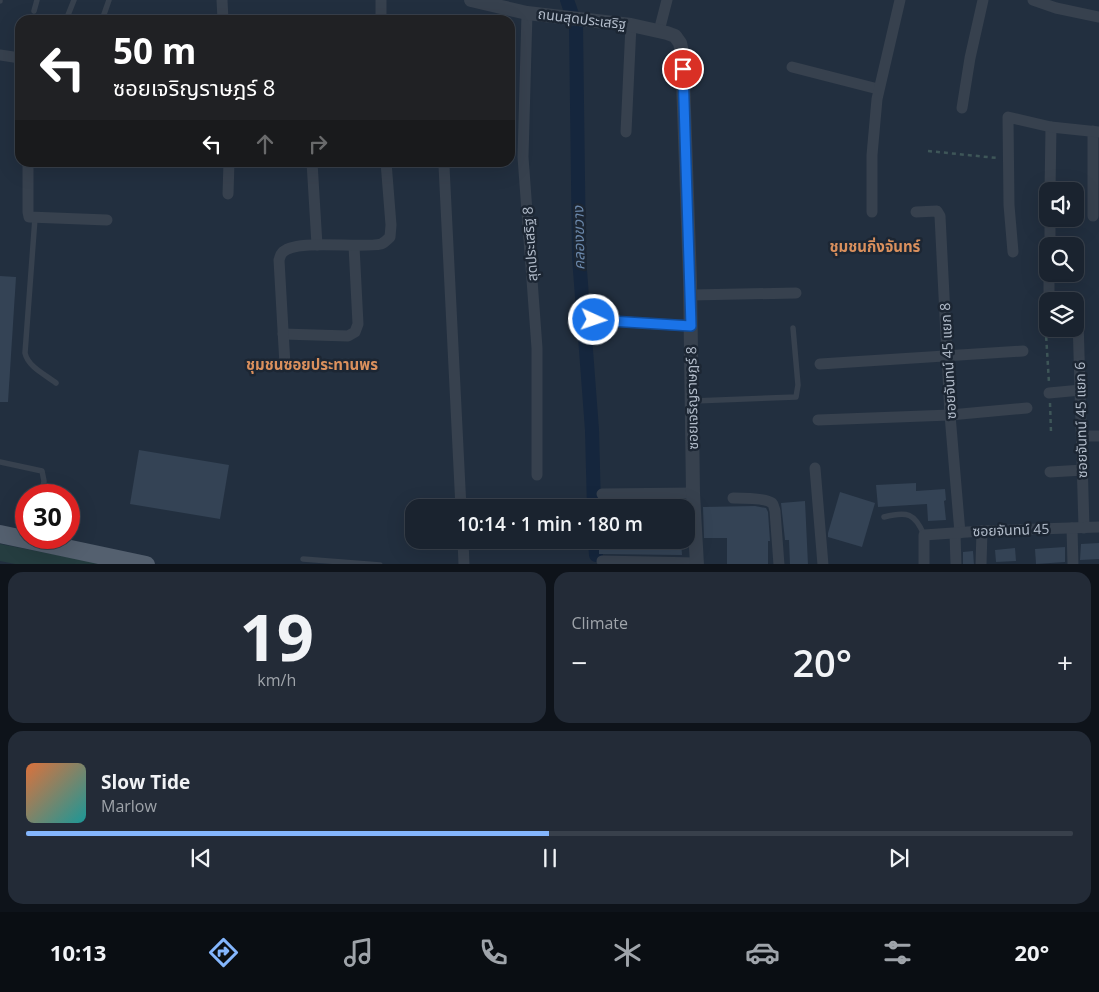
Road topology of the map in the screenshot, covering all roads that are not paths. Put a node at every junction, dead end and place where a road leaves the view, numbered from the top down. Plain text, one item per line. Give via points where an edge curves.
1 (37, 0) edge
2 (74, 0) edge
3 (109, 0) edge
4 (222, 0) edge
5 (381, 0) edge
6 (471, 0) edge
7 (667, 0) edge
8 (900, 0) edge
9 (983, 0) edge
10 (1032, 0) edge
11 (34, 10) dead end
12 (527, 13) junction
13 (68, 15) dead end
14 (104, 15) edge
15 (223, 15) edge
16 (381, 15) edge
17 (1099, 17) edge
18 (631, 25) junction
19 (659, 31) junction
20 (682, 52) joint
21 (0, 55) edge
22 (15, 57) edge
23 (792, 67) dead end
24 (878, 89) junction
25 (962, 108) dead end
26 (1051, 127) junction
27 (626, 132) dead end
28 (1096, 132) edge
29 (28, 167) edge
30 (228, 167) edge
31 (312, 167) edge
32 (386, 167) edge
33 (444, 167) edge
34 (1050, 182) edge
35 (228, 194) dead end
36 (872, 212) dead end
37 (916, 212) dead end
38 (1093, 216) dead end
39 (35, 218) junction
40 (107, 220) dead end
41 (317, 245) junction
42 (354, 246) junction
43 (1013, 252) dead end
44 (796, 293) dead end
45 (691, 295) junction
46 (594, 320) dead end
47 (691, 326) junction
48 (793, 328) dead end
49 (283, 334) junction
50 (1079, 337) edge
51 (1022, 351) dead end
52 (948, 356) junction
53 (820, 364) dead end
54 (284, 365) dead end
55 (56, 383) dead end
56 (1081, 390) junction
57 (1049, 393) road end
58 (693, 401) junction
59 (1027, 408) dead end
60 (950, 414) junction
61 (818, 420) dead end
62 (1082, 436) junction
63 (1099, 436) edge
64 (0, 462) edge
65 (815, 468) dead end
66 (1082, 470) junction
67 (1050, 472) dead end
68 (537, 475) dead end
69 (44, 484) edge
70 (693, 493) junction
71 (602, 494) dead end
72 (734, 498) dead end
73 (461, 499) edge
74 (884, 517) dead end
75 (1099, 527) edge
76 (1072, 528) junction
77 (1084, 528) junction
78 (982, 531) junction
79 (957, 533) junction
80 (0, 534) edge
81 (924, 535) junction
82 (15, 536) edge
83 (80, 549) edge
84 (463, 549) edge
85 (303, 559) dead end
86 (602, 561) dead end
87 (146, 564) edge
88 (380, 564) edge
89 (464, 564) edge
90 (697, 564) edge
91 (779, 564) edge
92 (823, 564) edge
93 (924, 564) edge
94 (956, 564) edge
95 (981, 564) edge
96 (1073, 564) edge

1 - 11 lane
2 - 13 lane
3 - 14 lane
4 - 15 street
5 - 16 street
6 - 12 street, ถนนสุดประเสริฐ
7 - 19 street
8 - 24 street
9 - 25 street
10 - 17 street
12 - 18 street, ถนนสุดประเสริฐ
12 - 68 street, สุดประเสริฐ 8 via 524,157 537,348
18 - 19 street, ถนนสุดประเสริฐ
18 - 27 street
19 - 20 street, ถนนสุดประเสริฐ via 675,36
20 - 45 street, ซอยเจริญราษฎร์ 8
21 - 22 street
23 - 24 street
24 - 36 street via 872,155
26 - 28 street
26 - 34 street
26 - 43 street via 1008,118
28 - 38 street
29 - 39 street via 28,212
30 - 35 street
31 - 41 street
32 - 42 street via 390,237 383,244
33 - 73 street
37 - 52 street, ซอยจันทน์ 45 แยก 8 via 937,211 940,216
39 - 40 street
39 - 55 lane via 25,353 30,364
41 - 42 street
41 - 49 street via 289,248 282,252 279,260
42 - 49 street via 358,324 355,332 348,336
44 - 45 street
45 - 47 street, ซอยเจริญราษฎร์ 8
46 - 47 street
47 - 58 street, ซอยเจริญราษฎร์ 8
48 - 58 lane via 798,385 796,397
49 - 54 street
50 - 56 street, ซอยจันทน์ 45 แยก 6
51 - 52 street
52 - 53 street
52 - 60 street, ซอยจันทน์ 45 แยก 8
56 - 57 street
56 - 62 street, ซอยจันทน์ 45 แยก 6
58 - 70 street, ซอยเจริญราษฎร์ 8
59 - 60 street
60 - 61 street
60 - 79 street, ซอยจันทน์ 45 แยก 8
62 - 63 street
62 - 66 street, ซอยจันทน์ 45 แยก 6
64 - 69 lane via 42,471
65 - 92 street
66 - 67 street
66 - 77 street, ซอยจันทน์ 45 แยก 6
70 - 71 street
70 - 90 street, ซอยเจริญราษฎร์ 8
72 - 91 street via 769,502 773,506
74 - 81 lane via 911,515
75 - 77 street, ซอยจันทน์ 45
76 - 77 street, ซอยจันทน์ 45
76 - 78 street, ซอยจันทน์ 45
76 - 96 street
78 - 79 street, ซอยจันทน์ 45
78 - 95 street
79 - 81 street, ซอยจันทน์ 45
79 - 94 street, ซอยจันทน์ 45 แยก 8
80 - 82 main road
81 - 93 street
83 - 87 main road
84 - 89 street
85 - 88 lane
86 - 90 street

